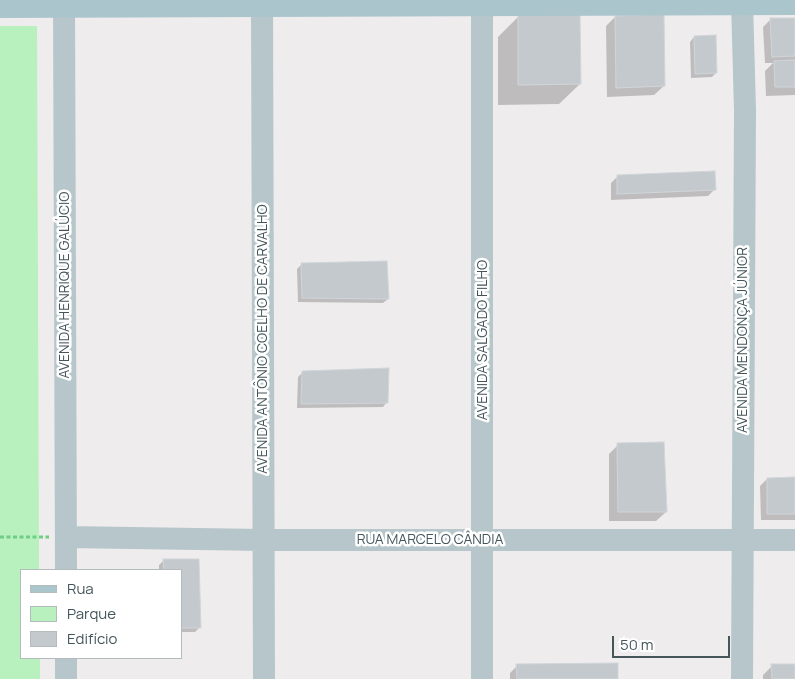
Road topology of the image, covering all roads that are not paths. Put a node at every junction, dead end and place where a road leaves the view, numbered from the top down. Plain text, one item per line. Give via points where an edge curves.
1 (262, 1) edge
2 (749, 1) edge
3 (795, 1) edge
4 (64, 2) edge
5 (482, 2) junction
6 (0, 4) edge
7 (66, 538) junction
8 (263, 540) junction
9 (483, 540) junction
10 (742, 540) junction
11 (795, 540) edge
12 (66, 569) edge
13 (66, 659) edge
14 (66, 679) edge
15 (264, 679) edge
16 (482, 679) edge
17 (742, 679) edge

1 - 4 main road
1 - 5 main road
1 - 8 street, AVENIDA ANTÔNIO COELHO DE CARVALHO
2 - 3 main road
2 - 5 main road
2 - 10 street, AVENIDA MENDONÇA JÚNIOR via 745,111
4 - 6 main road
4 - 7 street, AVENIDA HENRIQUE GALÚCIO
5 - 9 street, AVENIDA SALGADO FILHO
7 - 8 street, RUA MARCELO CÂNDIA
7 - 12 street, AVENIDA HENRIQUE GALÚCIO
8 - 9 street, RUA MARCELO CÂNDIA
8 - 15 street, AVENIDA ANTÔNIO COELHO DE CARVALHO
9 - 10 street, RUA MARCELO CÂNDIA
9 - 16 street, AVENIDA SALGADO FILHO
10 - 11 street, RUA MARCELO CÂNDIA
10 - 17 street, AVENIDA MENDONÇA JÚNIOR
13 - 14 street

